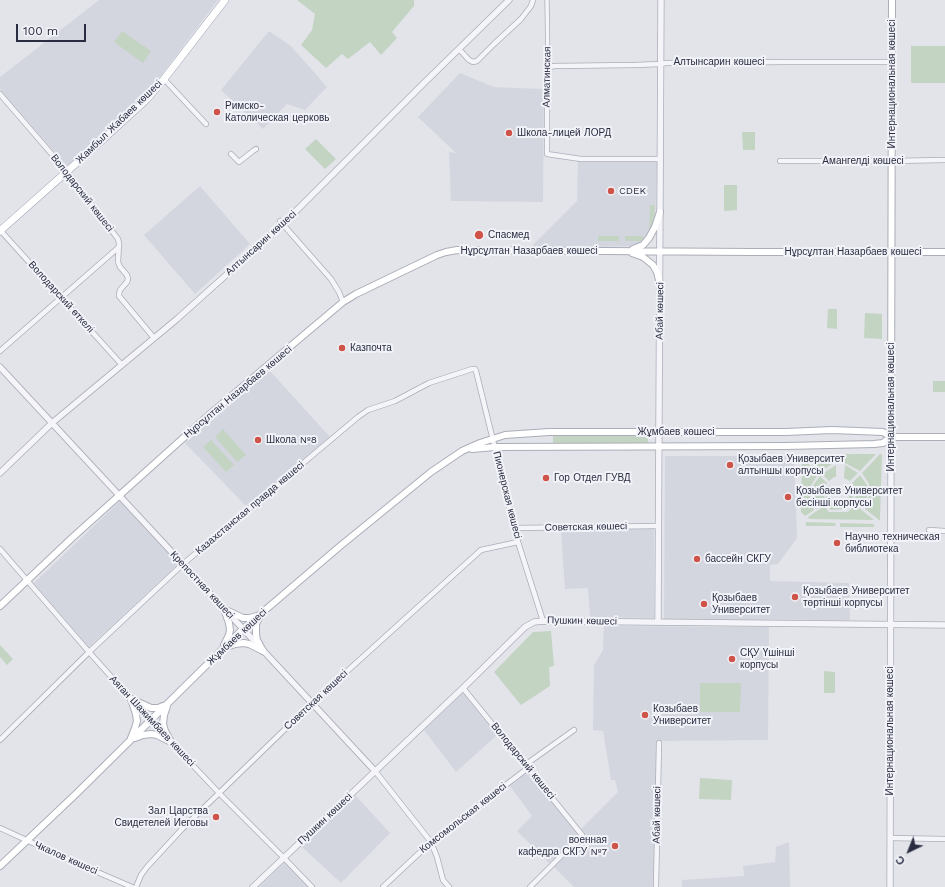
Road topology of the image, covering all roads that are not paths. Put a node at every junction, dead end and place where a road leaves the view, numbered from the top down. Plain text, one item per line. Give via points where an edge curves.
1 (225, 0) edge
2 (509, 0) edge
3 (533, 0) edge
4 (547, 0) edge
5 (661, 0) edge
6 (892, 0) edge
7 (459, 49) junction
8 (892, 62) junction
9 (660, 64) junction
10 (548, 69) junction
11 (164, 79) junction
12 (0, 94) edge
13 (206, 124) dead end
14 (256, 149) dead end
15 (231, 154) dead end
16 (660, 159) junction
17 (945, 160) edge
18 (780, 161) dead end
19 (892, 162) junction
20 (67, 172) junction
21 (660, 212) junction
22 (282, 223) junction
23 (0, 230) edge
24 (119, 247) junction
25 (621, 251) junction
26 (660, 251) junction
27 (891, 252) junction
28 (945, 252) edge
29 (660, 284) junction
30 (61, 297) junction
31 (344, 302) junction
32 (154, 338) junction
33 (0, 351) edge
34 (122, 365) junction
35 (0, 367) edge
36 (475, 369) joint
37 (52, 423) junction
38 (659, 432) junction
39 (891, 437) junction
40 (945, 437) edge
41 (493, 438) junction
42 (659, 446) junction
43 (495, 447) junction
44 (462, 451) junction
45 (0, 473) edge
46 (119, 495) junction
47 (658, 526) junction
48 (515, 528) junction
49 (929, 530) dead end
50 (945, 531) edge
51 (518, 542) junction
52 (0, 549) edge
53 (183, 564) junction
54 (27, 580) junction
55 (0, 606) edge
56 (224, 609) junction
57 (262, 613) junction
58 (543, 621) junction
59 (658, 622) junction
60 (891, 624) junction
61 (945, 625) edge
62 (243, 629) junction
63 (222, 650) junction
64 (263, 651) junction
65 (89, 652) junction
66 (463, 688) junction
67 (131, 699) junction
68 (169, 702) junction
69 (312, 703) junction
70 (150, 720) junction
71 (574, 730) dead end
72 (0, 740) edge
73 (130, 741) junction
74 (170, 742) junction
75 (658, 743) dead end
76 (526, 766) junction
77 (375, 771) junction
78 (219, 793) junction
79 (1, 830) edge
80 (890, 838) junction
81 (945, 839) edge
82 (27, 840) junction
83 (431, 842) junction
84 (284, 858) junction
85 (0, 866) edge
86 (132, 887) edge
87 (136, 887) edge
88 (253, 887) edge
89 (312, 887) edge
90 (383, 887) edge
91 (449, 887) edge
92 (530, 887) edge
93 (656, 887) edge
94 (890, 887) edge

1 - 11 main road, Жамбыл Жабаев көшесі
2 - 7 street, Алтынсарин көшесі
3 - 7 street via 521,19 477,61 469,60
4 - 10 street, Алматинская
5 - 9 street, Абай көшесі
6 - 8 main road, Интернациональная көшесі
7 - 22 street, Алтынсарин көшесі
8 - 9 street, Алтынсарин көшесі
8 - 19 main road, Интернациональная көшесі
9 - 10 street, Алтынсарин көшесі via 554,66
9 - 16 street, Абай көшесі
10 - 16 street, Алматинская via 547,154 580,159
11 - 13 street
11 - 20 main road, Жамбыл Жабаев көшесі via 139,106
12 - 20 street, Володарский көшесі
14 - 15 street via 240,162
16 - 21 street, Абай көшесі
17 - 19 street, Амангелді көшесі
18 - 19 street, Амангелді көшесі
19 - 27 main road, Интернациональная көшесі
20 - 23 main road, Жамбыл Жабаев көшесі
20 - 24 street, Володарский көшесі via 118,239
21 - 25 main road via 646,242 640,247
21 - 26 street, Абай көшесі
22 - 31 street via 331,279
22 - 32 street, Алтынсарин көшесі
23 - 30 street, Володарский өткелі
24 - 30 street
24 - 32 street, Володарский көшесі via 118,262 128,279 119,296
25 - 26 main road, Нұрсұлтан Назарбаев көшесі
25 - 29 main road via 638,255 651,263
25 - 31 main road, Нұрсұлтан Назарбаев көшесі via 451,251 437,255
26 - 27 main road, Нұрсұлтан Назарбаев көшесі
26 - 29 street, Абай көшесі
27 - 28 main road, Нұрсұлтан Назарбаев көшесі
27 - 39 main road, Интернациональная көшесі
29 - 38 street, Абай көшесі
30 - 33 street
30 - 34 street, Володарский өткелі
31 - 46 main road, Нұрсұлтан Назарбаев көшесі via 226,400
32 - 34 street, Алтынсарин көшесі
34 - 37 street, Алтынсарин көшесі
35 - 37 street, Крепостная көшесі
36 - 41 street, Пионерская көшесі
36 - 53 street, Казахстанская правда көшесі via 429,383 395,401 360,415
37 - 45 street, Алтынсарин көшесі
37 - 46 street, Крепостная көшесі
38 - 39 main road, Жұмбаев көшесі via 832,430 883,432
38 - 41 main road, Жұмбаев көшесі via 557,432 512,434
38 - 42 street, Абай көшесі
39 - 40 main road, Жұмбаев көшесі
39 - 42 main road, Жұмбаев көшесі via 883,443 874,444
39 - 60 street, Интернациональная көшесі
41 - 43 street, Пионерская көшесі
41 - 44 main road, Жұмбаев көшесі
42 - 43 main road, Жұмбаев көшесі
42 - 47 street, Абай көшесі
43 - 44 main road, Жұмбаев көшесі
43 - 48 street, Пионерская көшесі
44 - 57 main road, Жұмбаев көшесі via 431,472
46 - 53 street, Крепостная көшесі
46 - 54 main road, Нұрсұлтан Назарбаев көшесі
47 - 48 street, Советская көшесі
47 - 59 street, Абай көшесі
48 - 51 street, Пионерская көшесі
49 - 50 street
51 - 58 street, Пионерская көшесі
51 - 69 street, Советская көшесі via 482,550
52 - 54 street, Аяган Шажимбаев көшесі
53 - 56 street, Крепостная көшесі
53 - 65 street, Казахстанская правда көшесі
54 - 55 main road, Нұрсұлтан Назарбаев көшесі
54 - 65 street, Аяган Шажимбаев көшесі
56 - 57 main road via 245,618
56 - 62 street, Крепостная көшесі
56 - 63 main road via 230,630
57 - 62 main road, Жұмбаев көшесі
57 - 64 main road via 255,630
58 - 59 street, Пушкин көшесі
58 - 66 street, Пушкин көшесі via 525,627
59 - 60 street, Пушкин көшесі
60 - 61 street, Пушкин көшесі
60 - 80 street, Интернациональная көшесі
62 - 63 main road, Жұмбаев көшесі
62 - 64 street, Крепостная көшесі
63 - 64 main road via 241,643
63 - 68 main road, Жұмбаев көшесі
64 - 69 street, Крепостная көшесі
65 - 67 street, Аяган Шажимбаев көшесі
65 - 72 street, Казахстанская правда көшесі
66 - 76 street, Володарский көшесі
66 - 77 street, Пушкин көшесі
67 - 68 main road via 153,709
67 - 70 street, Аяган Шажимбаев көшесі
67 - 73 main road via 137,721
68 - 70 main road, Жұмбаев көшесі
68 - 74 main road via 163,721
69 - 77 street, Крепостная көшесі
69 - 78 street, Советская көшесі
70 - 73 main road, Жұмбаев көшесі
70 - 74 street, Аяган Шажимбаев көшесі
71 - 76 street, Комсомольская көшесі
73 - 74 main road via 148,734
73 - 82 main road, Жұмбаев көшесі
74 - 78 street, Аяган Шажимбаев көшесі
75 - 93 street, Абай көшесі
76 - 83 street, Комсомольская көшесі
76 - 92 street, Володарский көшесі via 582,835
77 - 83 street, Крепостная көшесі
77 - 84 street, Пушкин көшесі
78 - 84 street, Аяган Шажимбаев көшесі
78 - 87 street, Советская көшесі via 147,867
79 - 82 street, Чкалов көшесі
80 - 81 street
80 - 94 street, Интернациональная көшесі
82 - 85 main road, Жұмбаев көшесі
82 - 86 street, Чкалов көшесі
83 - 90 street, Комсомольская көшесі
83 - 91 street, Крепостная көшесі via 443,880
84 - 88 street, Пушкин көшесі
84 - 89 street, Аяган Шажимбаев көшесі

